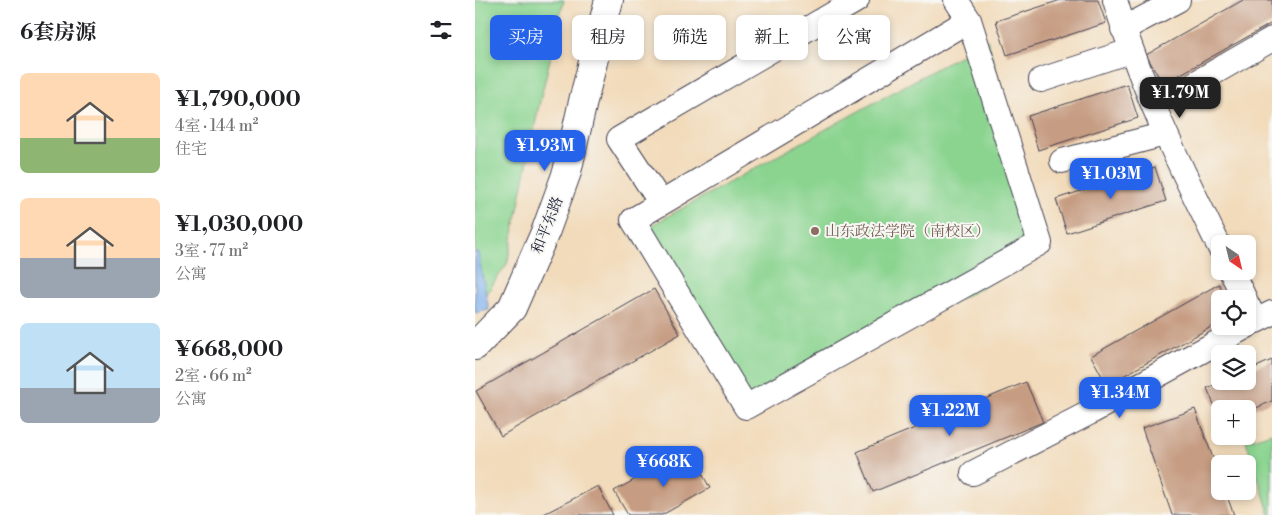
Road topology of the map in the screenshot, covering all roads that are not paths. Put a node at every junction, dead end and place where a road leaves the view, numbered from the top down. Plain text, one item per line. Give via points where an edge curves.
1 (609, 0) edge
2 (857, 0) edge
3 (956, 0) edge
4 (1115, 0) edge
5 (1178, 0) edge
6 (969, 20) junction
7 (1123, 28) junction
8 (1272, 39) edge
9 (1131, 51) junction
10 (1041, 80) dead end
11 (1182, 91) dead end
12 (1165, 134) junction
13 (1062, 162) dead end
14 (661, 203) junction
15 (1214, 235) edge
16 (1224, 335) edge
17 (475, 346) edge
18 (973, 473) dead end

1 - 17 main road, 和平东路 via 567,172 546,230 512,308
2 - 14 street via 619,139
3 - 6 street
4 - 7 street
5 - 7 street
6 - 14 street
6 - 14 street via 1040,243 747,407 633,220
7 - 9 street
8 - 11 street
9 - 10 street
9 - 12 street
12 - 13 street
12 - 15 street
16 - 18 street via 1089,413

